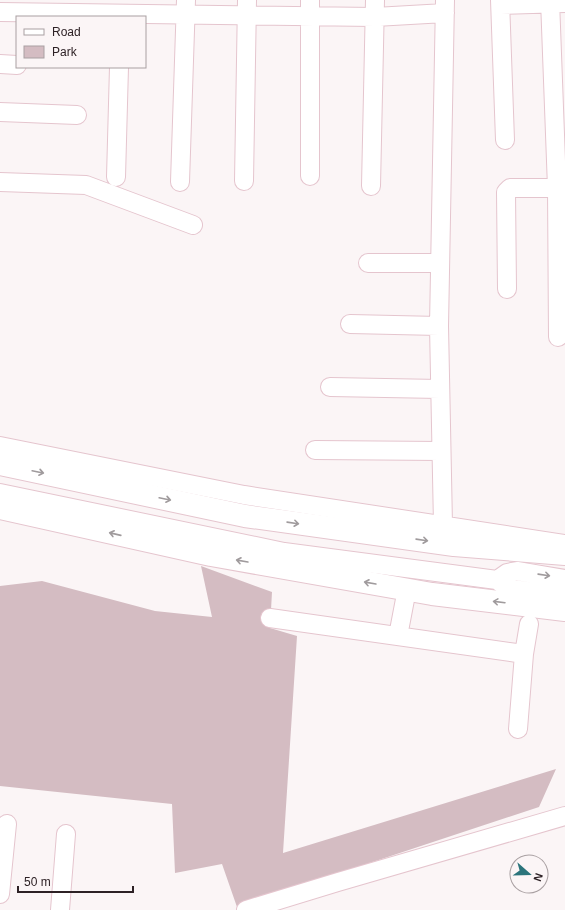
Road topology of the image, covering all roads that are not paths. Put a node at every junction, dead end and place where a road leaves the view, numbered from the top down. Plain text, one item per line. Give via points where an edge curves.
1 (555, 2) edge
2 (501, 3) edge
3 (61, 6) edge
4 (445, 6) edge
5 (186, 7) edge
6 (247, 7) edge
7 (310, 8) edge
8 (375, 8) edge
9 (123, 11) edge
10 (0, 12) edge
11 (0, 64) edge
12 (16, 65) edge
13 (119, 68) edge
14 (0, 112) edge
15 (78, 115) dead end
16 (505, 140) dead end
17 (310, 176) dead end
18 (116, 177) dead end
19 (0, 182) edge
20 (180, 182) dead end
21 (244, 182) dead end
22 (371, 186) dead end
23 (561, 188) edge
24 (193, 225) dead end
25 (368, 263) dead end
26 (440, 263) junction
27 (507, 289) dead end
28 (350, 324) dead end
29 (439, 326) junction
30 (558, 338) dead end
31 (330, 387) dead end
32 (440, 389) junction
33 (0, 446) edge
34 (315, 450) dead end
35 (441, 451) junction
36 (0, 464) edge
37 (0, 493) edge
38 (0, 508) edge
39 (443, 525) junction
40 (565, 544) edge
41 (565, 554) edge
42 (565, 578) edge
43 (497, 580) junction
44 (407, 589) junction
45 (565, 597) edge
46 (565, 610) edge
47 (270, 618) dead end
48 (529, 624) dead end
49 (398, 636) junction
50 (524, 654) junction
51 (518, 729) dead end
52 (565, 816) edge
53 (7, 824) dead end
54 (66, 834) dead end
55 (0, 894) edge
56 (60, 910) edge
57 (246, 910) edge

1 - 2 street
1 - 23 street
2 - 16 street
3 - 9 street
3 - 10 street
4 - 8 street
4 - 26 street
5 - 6 street
5 - 9 street
5 - 20 street
6 - 7 street
6 - 21 street
7 - 8 street
7 - 17 street
8 - 22 street
11 - 12 street
13 - 18 street
14 - 15 street
19 - 24 street via 86,185
23 - 27 street via 510,188 506,192
23 - 30 street
25 - 26 street
26 - 29 street
28 - 29 street
29 - 32 street
31 - 32 street
32 - 35 street
33 - 39 street via 244,495
34 - 35 street
35 - 39 street
36 -> 41 main road via 245,516 454,545
37 - 43 street via 284,552
44 -> 38 main road via 211,555
39 - 40 street
43 -> 42 street via 507,573 517,571
43 - 45 street via 507,588
46 -> 44 main road
44 - 49 street
47 - 49 street
48 - 50 street
49 - 50 street
50 - 51 street
52 - 57 street
53 - 55 street
54 - 56 street

